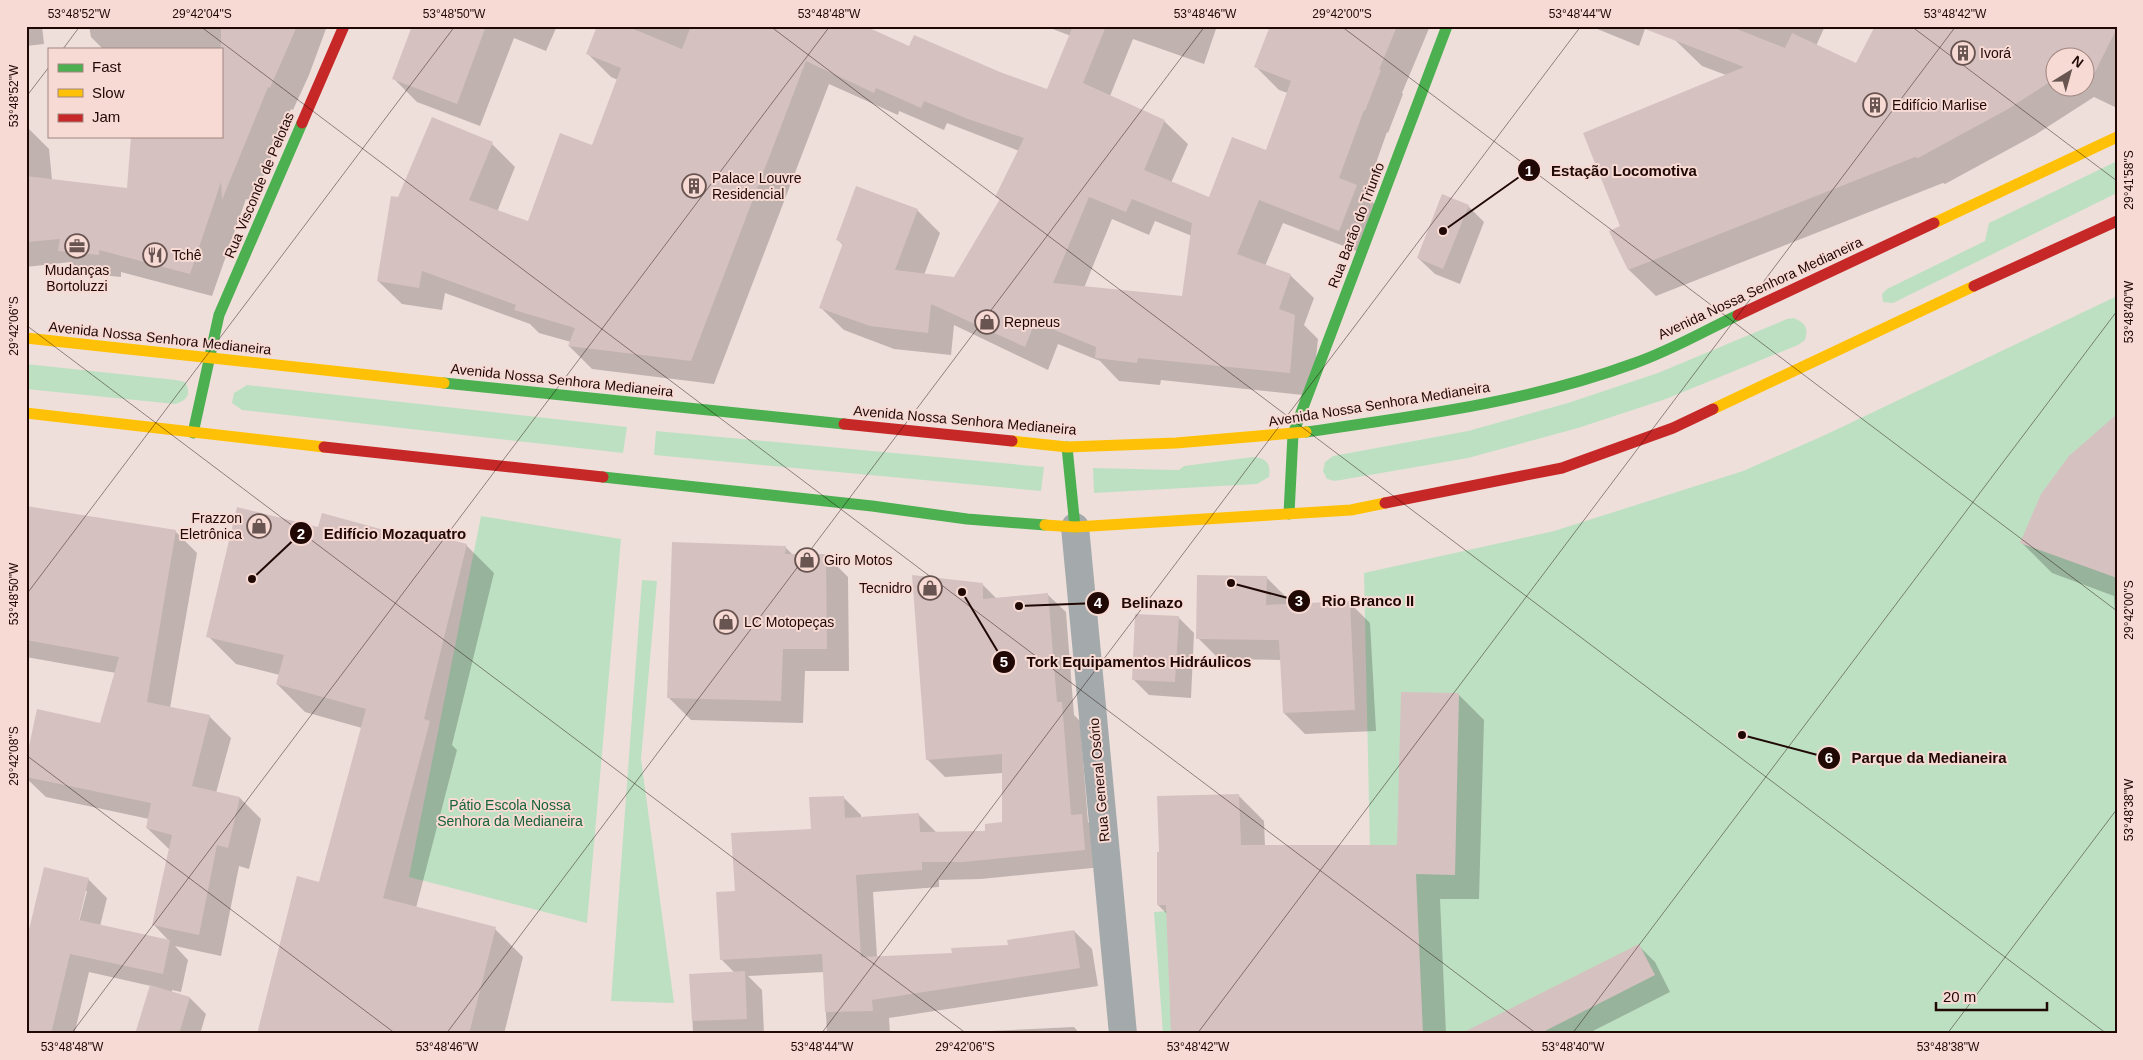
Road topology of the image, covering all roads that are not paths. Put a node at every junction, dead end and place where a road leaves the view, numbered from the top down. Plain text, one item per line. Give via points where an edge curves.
1 (344, 26) edge
2 (1447, 26) edge
3 (2117, 137) edge
4 (2117, 221) edge
5 (26, 338) edge
6 (210, 359) junction
7 (26, 413) edge
8 (193, 434) junction
9 (1292, 434) junction
10 (1067, 446) junction
11 (1289, 514) junction
12 (1075, 527) junction
13 (1123, 1034) edge

1 - 6 main road, Rua Visconde de Pelotas via 220,315
2 - 9 main road, Rua Barão do Triunfo
3 - 9 main road, Avenida Nossa Senhora Medianeira via 1636,362 1530,395 1419,416
4 - 11 main road via 1673,428 1562,468 1351,510
5 - 6 main road, Avenida Nossa Senhora Medianeira
6 - 8 main road, Rua Visconde de Pelotas
6 - 10 main road, Avenida Nossa Senhora Medianeira
7 - 8 main road
8 - 12 main road
9 - 10 main road, Avenida Nossa Senhora Medianeira via 1176,443
9 - 11 main road, Rua Barão do Triunfo
10 - 12 main road
11 - 12 main road
12 - 13 street, Rua General Osório

